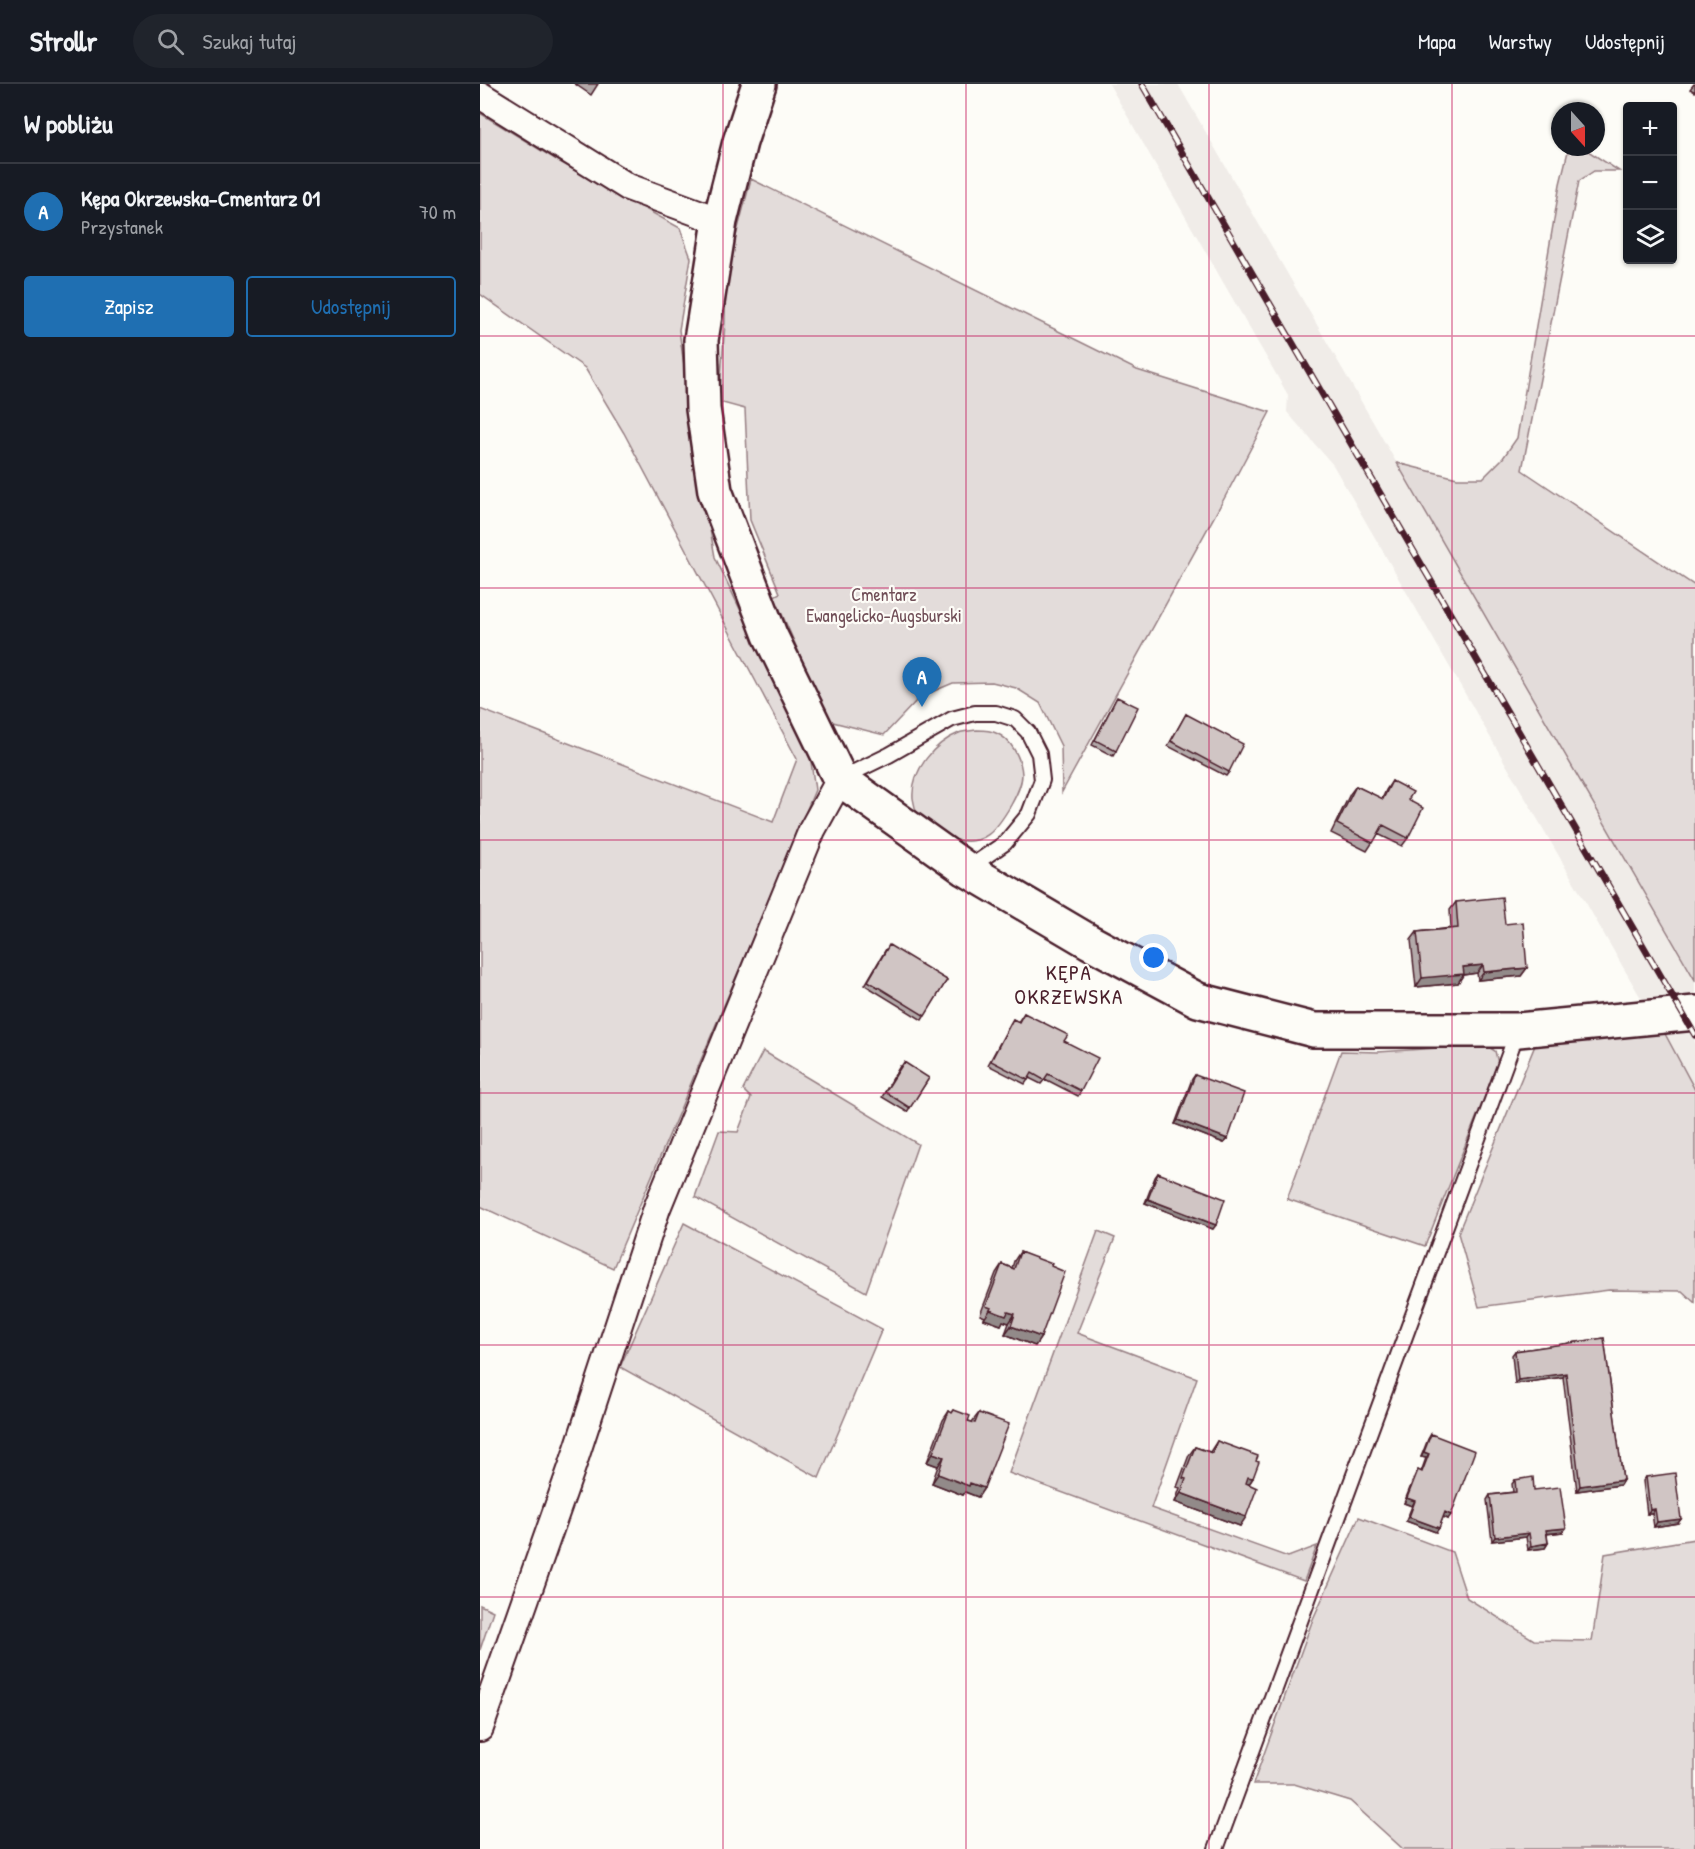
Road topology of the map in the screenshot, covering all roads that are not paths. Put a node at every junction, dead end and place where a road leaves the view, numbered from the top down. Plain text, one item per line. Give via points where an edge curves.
1 (759, 84) edge
2 (480, 95) edge
3 (720, 221) junction
4 (840, 779) junction
5 (966, 869) junction
6 (1695, 1013) edge
7 (1518, 1030) junction
8 (480, 1728) edge
9 (1216, 1849) edge

1 - 3 street
2 - 3 street via 628,188
3 - 4 street via 701,340 703,409 715,491 770,635
4 - 5 street
4 - 5 lane via 952,719 996,713 1016,719 1029,732 1039,754 1042,780 1029,814 1005,843
4 - 8 street via 812,830 657,1208
5 - 7 street via 1198,1000 1314,1029
6 - 7 street
7 - 9 lane

